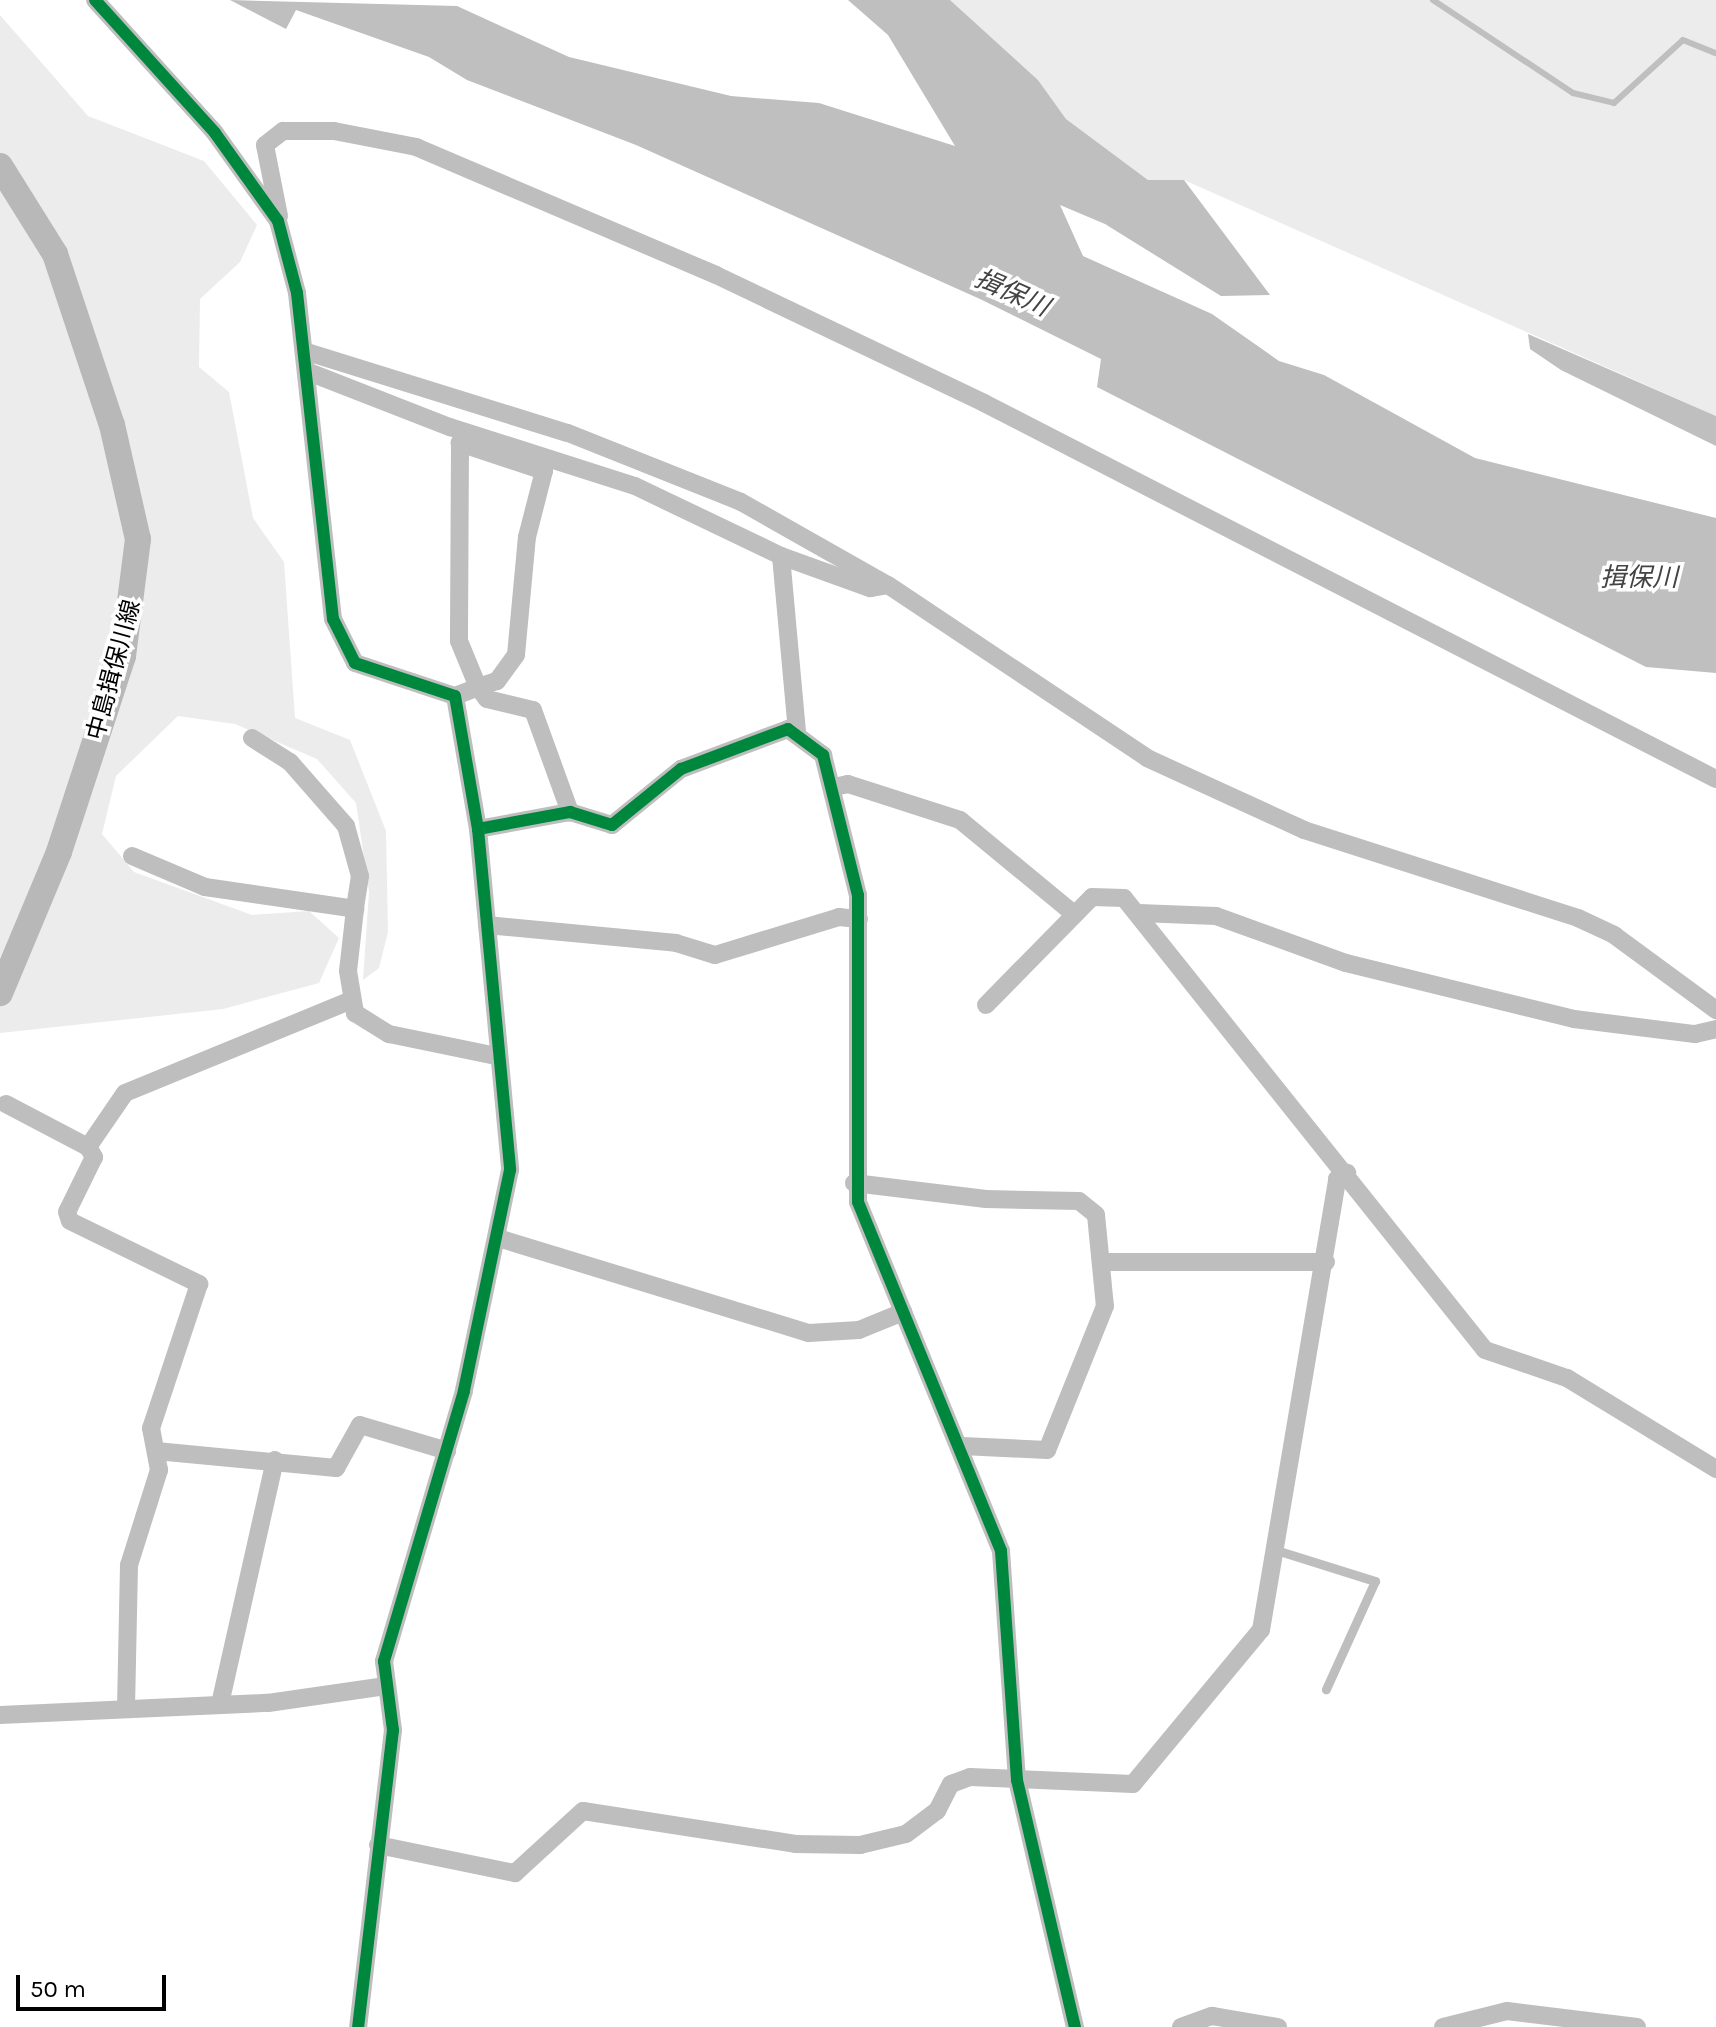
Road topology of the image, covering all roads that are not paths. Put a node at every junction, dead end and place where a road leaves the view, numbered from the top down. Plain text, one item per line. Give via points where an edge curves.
1 (95, 0) edge
2 (0, 166) edge
3 (278, 221) junction
4 (304, 351) junction
5 (306, 371) junction
6 (781, 556) junction
7 (888, 585) junction
8 (478, 687) junction
9 (455, 696) junction
10 (797, 731) junction
11 (252, 738) dead end
12 (1716, 779) edge
13 (834, 787) junction
14 (570, 812) junction
15 (478, 829) junction
16 (132, 856) dead end
17 (355, 909) junction
18 (1073, 913) junction
19 (1139, 913) junction
20 (859, 919) junction
21 (487, 925) junction
22 (0, 993) edge
23 (349, 1001) junction
24 (986, 1005) dead end
25 (1716, 1010) edge
26 (1716, 1029) edge
27 (496, 1056) junction
28 (6, 1104) dead end
29 (88, 1147) junction
30 (1347, 1173) junction
31 (854, 1183) junction
32 (498, 1238) junction
33 (1102, 1262) junction
34 (1326, 1262) junction
35 (903, 1312) junction
36 (962, 1446) junction
37 (156, 1451) junction
38 (447, 1451) junction
39 (275, 1460) junction
40 (1716, 1469) edge
41 (1276, 1550) junction
42 (386, 1686) junction
43 (1326, 1689) dead end
44 (220, 1704) junction
45 (126, 1708) junction
46 (0, 1715) edge
47 (1017, 1780) junction
48 (378, 1845) junction
49 (358, 2027) edge
50 (1075, 2027) edge
51 (1181, 2027) edge
52 (1278, 2027) edge
53 (1443, 2027) edge
54 (1637, 2027) edge

1 - 3 street via 215,133
2 - 22 main road, 中島揖保川線 via 55,254 112,425 138,539 123,656 59,852
3 - 4 street via 291,257
3 - 12 street via 282,207 265,145 283,131 334,131 416,147 716,275 928,376
4 - 5 street
4 - 7 street via 335,355 632,456 741,502
5 - 6 street via 450,427 635,486
5 - 9 street via 329,587 343,646 372,673 436,685
6 - 7 street via 870,588
6 - 10 street
7 - 25 street via 1147,758 1304,830 1578,918 1614,935
8 - 8 street via 497,681 516,655 527,537 544,471 460,443 459,641
8 - 9 street
8 - 14 street via 487,699 533,710
9 - 15 street
10 - 13 street via 823,755
10 - 14 street via 736,743 681,769 612,825
11 - 17 street via 290,762 346,826 358,861
13 - 18 street via 848,784 960,820
13 - 20 street
14 - 15 street
15 - 21 street
16 - 17 street via 205,887
17 - 23 street
18 - 19 street via 1108,893
18 - 24 street
19 - 26 street via 1216,916 1346,963 1574,1019 1695,1034
19 - 30 street
20 - 21 street via 839,917 715,955 676,943
20 - 31 street
21 - 27 street
23 - 27 street via 369,1026 389,1034
23 - 29 street via 125,1093
27 - 32 street via 510,1170
28 - 29 street
29 - 37 street via 94,1157 67,1212 70,1221 199,1284 151,1428
30 - 34 street via 1337,1179
30 - 40 street via 1485,1350 1567,1378
31 - 33 street via 986,1199 1079,1201 1096,1215
31 - 35 street
32 - 35 street via 809,1333 859,1330
32 - 38 street
33 - 34 street
33 - 36 street via 1105,1306 1047,1450
34 - 41 street
35 - 36 street
36 - 47 street via 1006,1572
37 - 39 street
37 - 45 street via 159,1470 129,1565
38 - 39 street via 360,1425 336,1468
38 - 42 street via 384,1661
39 - 44 street
41 - 43 lane via 1375,1581
41 - 47 street via 1261,1630 1249,1651 1133,1784
42 - 44 street
42 - 48 street via 393,1730
44 - 45 street
45 - 46 street
47 - 48 street via 970,1777 951,1784 937,1811 906,1834 860,1845 795,1844 598,1810 561,1825 515,1873
47 - 50 street
48 - 49 street
51 - 52 street via 1212,2016
53 - 54 street via 1507,2011

